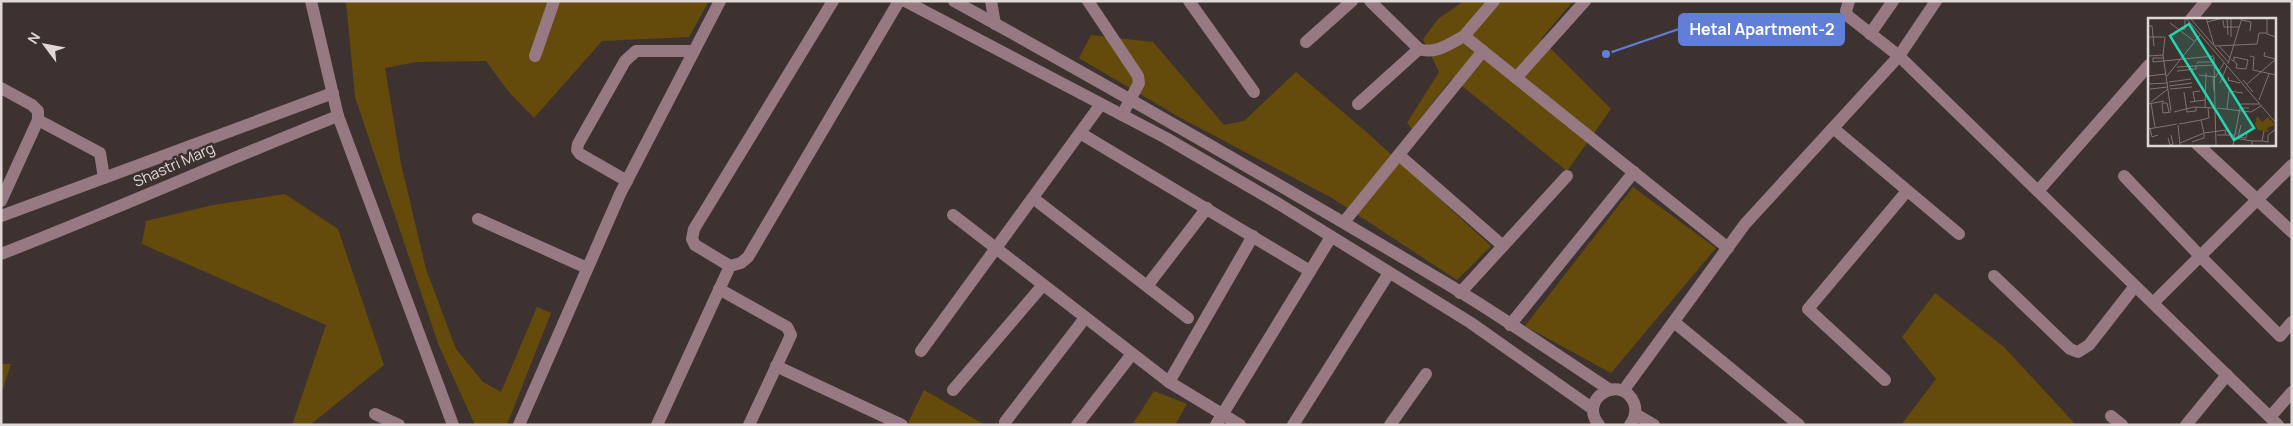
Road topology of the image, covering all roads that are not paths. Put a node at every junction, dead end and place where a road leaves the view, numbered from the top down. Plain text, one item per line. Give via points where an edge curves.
1 (311, 1) edge
2 (554, 1) edge
3 (720, 1) edge
4 (833, 1) edge
5 (899, 1) edge
6 (905, 1) edge
7 (954, 1) edge
8 (991, 1) edge
9 (1088, 1) edge
10 (1189, 1) edge
11 (1352, 1) edge
12 (1370, 1) edge
13 (1494, 1) edge
14 (1585, 1) edge
15 (1849, 1) edge
16 (1893, 1) edge
17 (1936, 1) edge
18 (2206, 1) edge
19 (2192, 18) edge
20 (995, 24) junction
21 (1870, 34) junction
22 (1464, 36) junction
23 (1306, 42) dead end
24 (1420, 49) junction
25 (1483, 51) junction
26 (694, 52) junction
27 (535, 56) dead end
28 (1899, 56) junction
29 (2148, 66) edge
30 (1516, 78) junction
31 (1, 88) edge
32 (333, 92) junction
33 (1254, 92) dead end
34 (1132, 99) junction
35 (1101, 104) junction
36 (1358, 104) dead end
37 (1122, 115) junction
38 (338, 116) junction
39 (38, 120) junction
40 (1833, 128) junction
41 (1080, 133) junction
42 (2198, 145) edge
43 (1399, 154) junction
44 (2292, 166) edge
45 (1634, 172) junction
46 (1567, 176) dead end
47 (2124, 176) dead end
48 (104, 178) junction
49 (626, 181) junction
50 (1907, 191) junction
51 (2038, 191) junction
52 (1033, 198) junction
53 (2258, 199) junction
54 (1, 201) edge
55 (1207, 208) junction
56 (953, 215) dead end
57 (1, 216) edge
58 (478, 218) dead end
59 (1344, 222) junction
60 (2292, 232) edge
61 (1959, 234) dead end
62 (1253, 236) junction
63 (1331, 237) junction
64 (1503, 246) junction
65 (996, 248) junction
66 (1728, 248) junction
67 (1, 254) edge
68 (2200, 256) junction
69 (730, 266) junction
70 (588, 268) junction
71 (1310, 271) junction
72 (1389, 273) junction
73 (1994, 276) dead end
74 (1044, 285) junction
75 (1147, 286) junction
76 (2135, 286) junction
77 (719, 289) junction
78 (1460, 293) junction
79 (2153, 303) junction
80 (1085, 318) junction
81 (1188, 318) dead end
82 (1674, 322) junction
83 (2292, 322) edge
84 (1510, 325) junction
85 (921, 351) dead end
86 (1132, 354) junction
87 (776, 366) junction
88 (1426, 374) dead end
89 (2227, 375) junction
90 (1885, 380) dead end
91 (1169, 382) junction
92 (954, 390) dead end
93 (1610, 390) junction
94 (1623, 391) junction
95 (2292, 392) edge
96 (1593, 409) junction
97 (375, 414) dead end
98 (2111, 416) dead end
99 (1633, 419) edge
100 (1219, 420) edge
101 (2274, 421) edge
102 (1005, 422) dead end
103 (902, 424) edge
104 (2188, 424) edge
105 (399, 425) edge
106 (453, 425) edge
107 (519, 425) edge
108 (657, 425) edge
109 (749, 425) edge
110 (1077, 425) edge
111 (1240, 425) edge
112 (1293, 425) edge
113 (1390, 425) edge
114 (1599, 425) edge
115 (1654, 425) edge
116 (1799, 425) edge
117 (2122, 425) edge

1 - 32 street
2 - 27 street
3 - 26 street
4 - 69 street via 694,229 692,239 695,245
5 - 69 street via 748,257
6 - 35 street
7 - 20 street
8 - 20 street
9 - 34 street via 1136,70 1139,83
10 - 33 street
11 - 23 street
12 - 24 street
13 - 22 street
14 - 30 street
15 - 21 street via 1848,16
16 - 21 street
17 - 28 street
18 - 19 street
20 - 34 street
21 - 28 street
22 - 24 street via 1437,50
22 - 25 street
24 - 36 street
25 - 30 street
25 - 43 street
26 - 49 street
26 - 49 street via 636,51 624,61 578,144 580,154
28 - 40 street
28 - 51 street
29 - 51 street
30 - 45 street
31 - 39 street via 32,105 38,111
32 - 38 street
32 - 48 street, Shastri Marg
34 - 37 street
34 - 59 street
35 - 37 street
35 - 41 street
37 - 63 street
38 - 67 street, Shastri Marg
38 - 106 street
39 - 48 street via 100,153
39 - 54 street
40 - 50 street
40 - 66 street via 1745,224
41 - 52 street
41 - 55 street
42 - 53 street
43 - 59 street
43 - 64 street
44 - 53 street
45 - 66 street
45 - 84 street
46 - 64 street
47 - 68 street
48 - 57 street, Shastri Marg
49 - 70 street
50 - 61 street
50 - 90 street via 1808,309
51 - 76 street
52 - 65 street
52 - 75 street
53 - 60 street
53 - 68 street
55 - 62 street
55 - 75 street
56 - 65 street
58 - 70 street
59 - 78 street
62 - 71 street
62 - 91 street
63 - 71 street
63 - 72 street
64 - 78 street
65 - 74 street
65 - 85 street
66 - 82 street
68 - 79 street
68 - 83 street via 2280,336
69 - 77 street
70 - 107 street
71 - 100 street
72 - 96 street via 1471,323
72 - 112 street
73 - 76 street via 2070,349 2078,352 2089,345
74 - 80 street
74 - 92 street
75 - 81 street
76 - 79 street
77 - 87 street via 790,331
77 - 108 street
78 - 84 street
79 - 89 street
80 - 86 street
80 - 102 street
82 - 94 street
82 - 116 street
84 - 93 street
86 - 91 street
86 - 110 street
87 - 103 street
87 - 109 street
88 - 113 street
89 - 101 street
89 - 104 street
91 - 100 street
93 - 94 street
93 - 96 street via 1598,396
94 - 99 street via 1633,400
95 - 101 street
96 - 114 street
97 - 105 street
98 - 117 street
99 - 115 street
100 - 111 street

